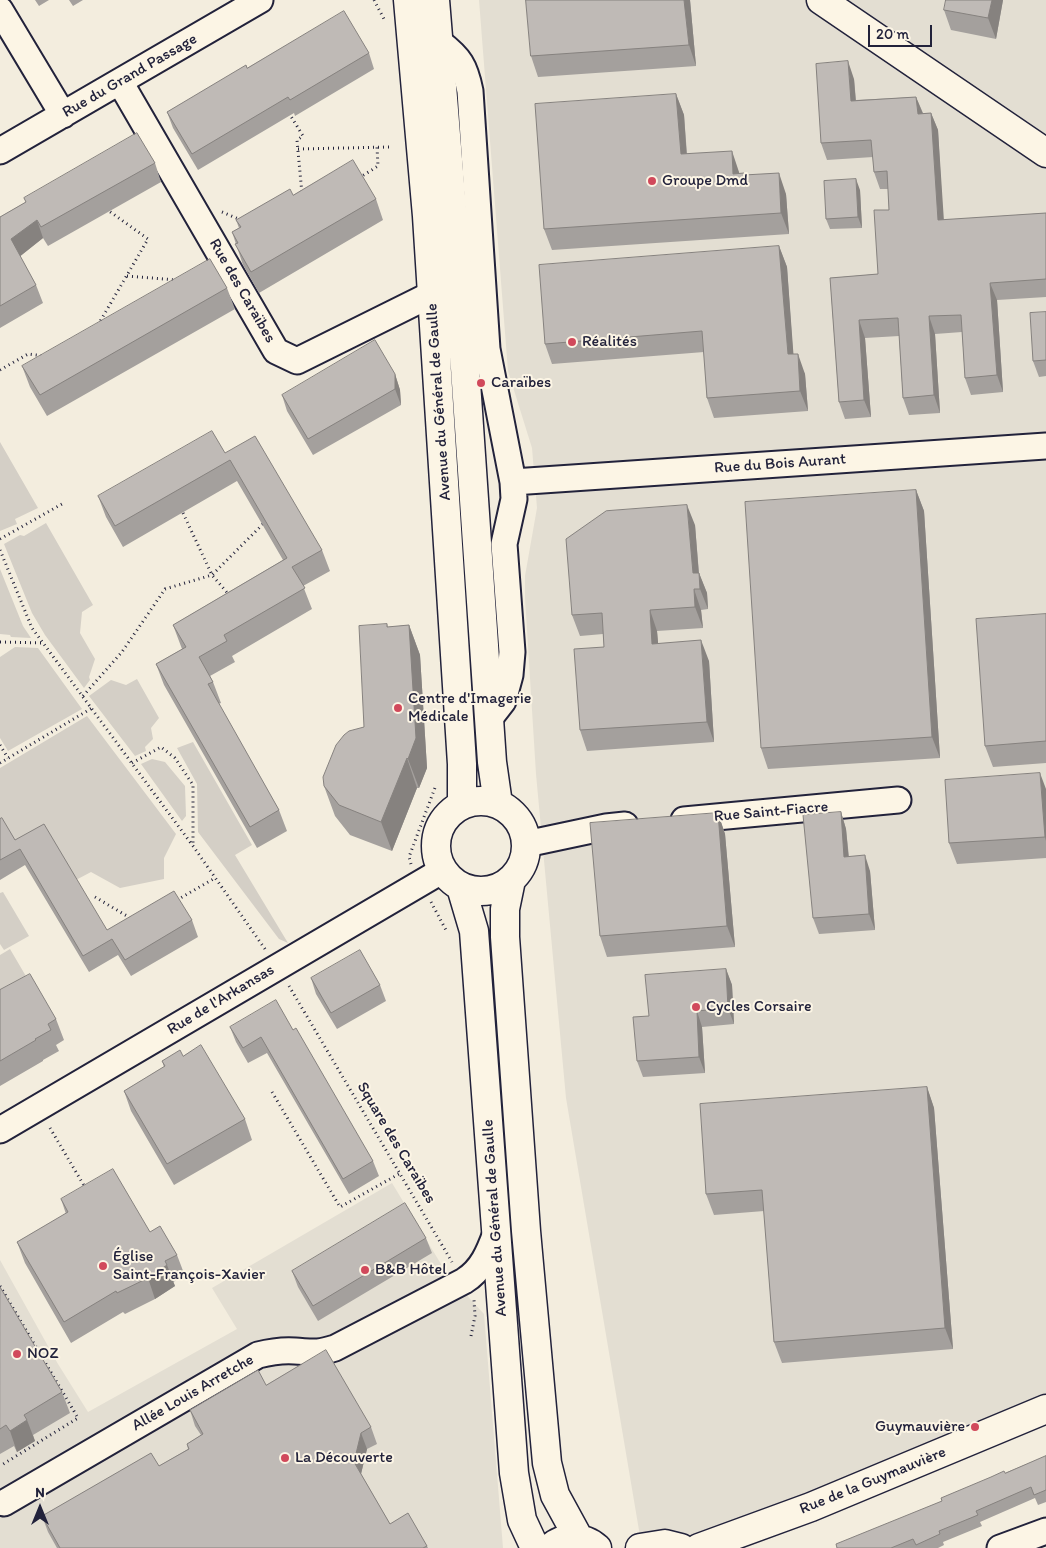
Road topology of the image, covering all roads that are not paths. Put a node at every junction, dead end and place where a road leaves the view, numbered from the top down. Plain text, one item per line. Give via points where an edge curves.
1 (260, 0) edge
2 (408, 0) edge
3 (435, 0) edge
4 (821, 0) edge
5 (0, 10) edge
6 (439, 42) junction
7 (120, 82) junction
8 (63, 115) junction
9 (0, 151) edge
10 (1046, 153) edge
11 (432, 294) junction
12 (1046, 446) edge
13 (513, 482) junction
14 (489, 719) junction
15 (898, 800) dead end
16 (498, 804) junction
17 (462, 805) junction
18 (526, 844) junction
19 (452, 879) junction
20 (511, 880) junction
21 (0, 1130) edge
22 (496, 1233) junction
23 (468, 1279) junction
24 (501, 1306) junction
25 (1046, 1409) edge
26 (4, 1503) dead end
27 (1046, 1531) edge
28 (588, 1543) edge
29 (535, 1548) edge
30 (550, 1548) edge
31 (640, 1548) edge
32 (682, 1548) edge
33 (699, 1548) edge
34 (1000, 1548) edge

1 - 7 street, Rue du Grand Passage
2 - 11 main road, Avenue du Général de Gaulle
3 - 6 main road, Avenue du Général de Gaulle
4 - 10 main road
5 - 8 street
6 - 13 street via 466,70 470,91 487,349
6 - 14 main road, Avenue du Général de Gaulle
7 - 8 street, Rue du Grand Passage
7 - 11 street, Rue des Caraïbes via 276,351 297,361
8 - 9 street, Rue du Grand Passage
11 - 17 main road, Avenue du Général de Gaulle
12 - 13 street, Rue du Bois Aurant
13 - 14 street via 514,499 504,544 512,652 510,675 503,701
14 - 16 main road, Avenue du Général de Gaulle
15 - 18 street, Rue Saint-Fiacre via 606,827
16 - 17 main road via 474,801
16 - 18 main road via 515,816 525,834
17 - 19 main road via 447,817 438,834 436,852
18 - 20 main road via 523,864
19 - 20 main road via 474,891 487,891
19 - 21 street, Rue de l'Arkansas via 278,967
19 - 22 main road, Avenue du Général de Gaulle via 474,931
20 - 28 main road, Avenue du Général de Gaulle via 505,909 505,937 547,1463 555,1495
22 - 23 street, Allée Louis Arretche via 489,1252
22 - 24 main road, Avenue du Général de Gaulle
23 - 24 street via 492,1290
23 - 26 street, Allée Louis Arretche via 335,1348 312,1354 294,1351 258,1355
24 - 29 main road, Avenue du Général de Gaulle via 514,1473 522,1520
25 - 33 main road, Rue de la Guymauvière via 820,1503
27 - 34 street
28 - 30 main road via 569,1538
31 - 32 main road via 665,1544

